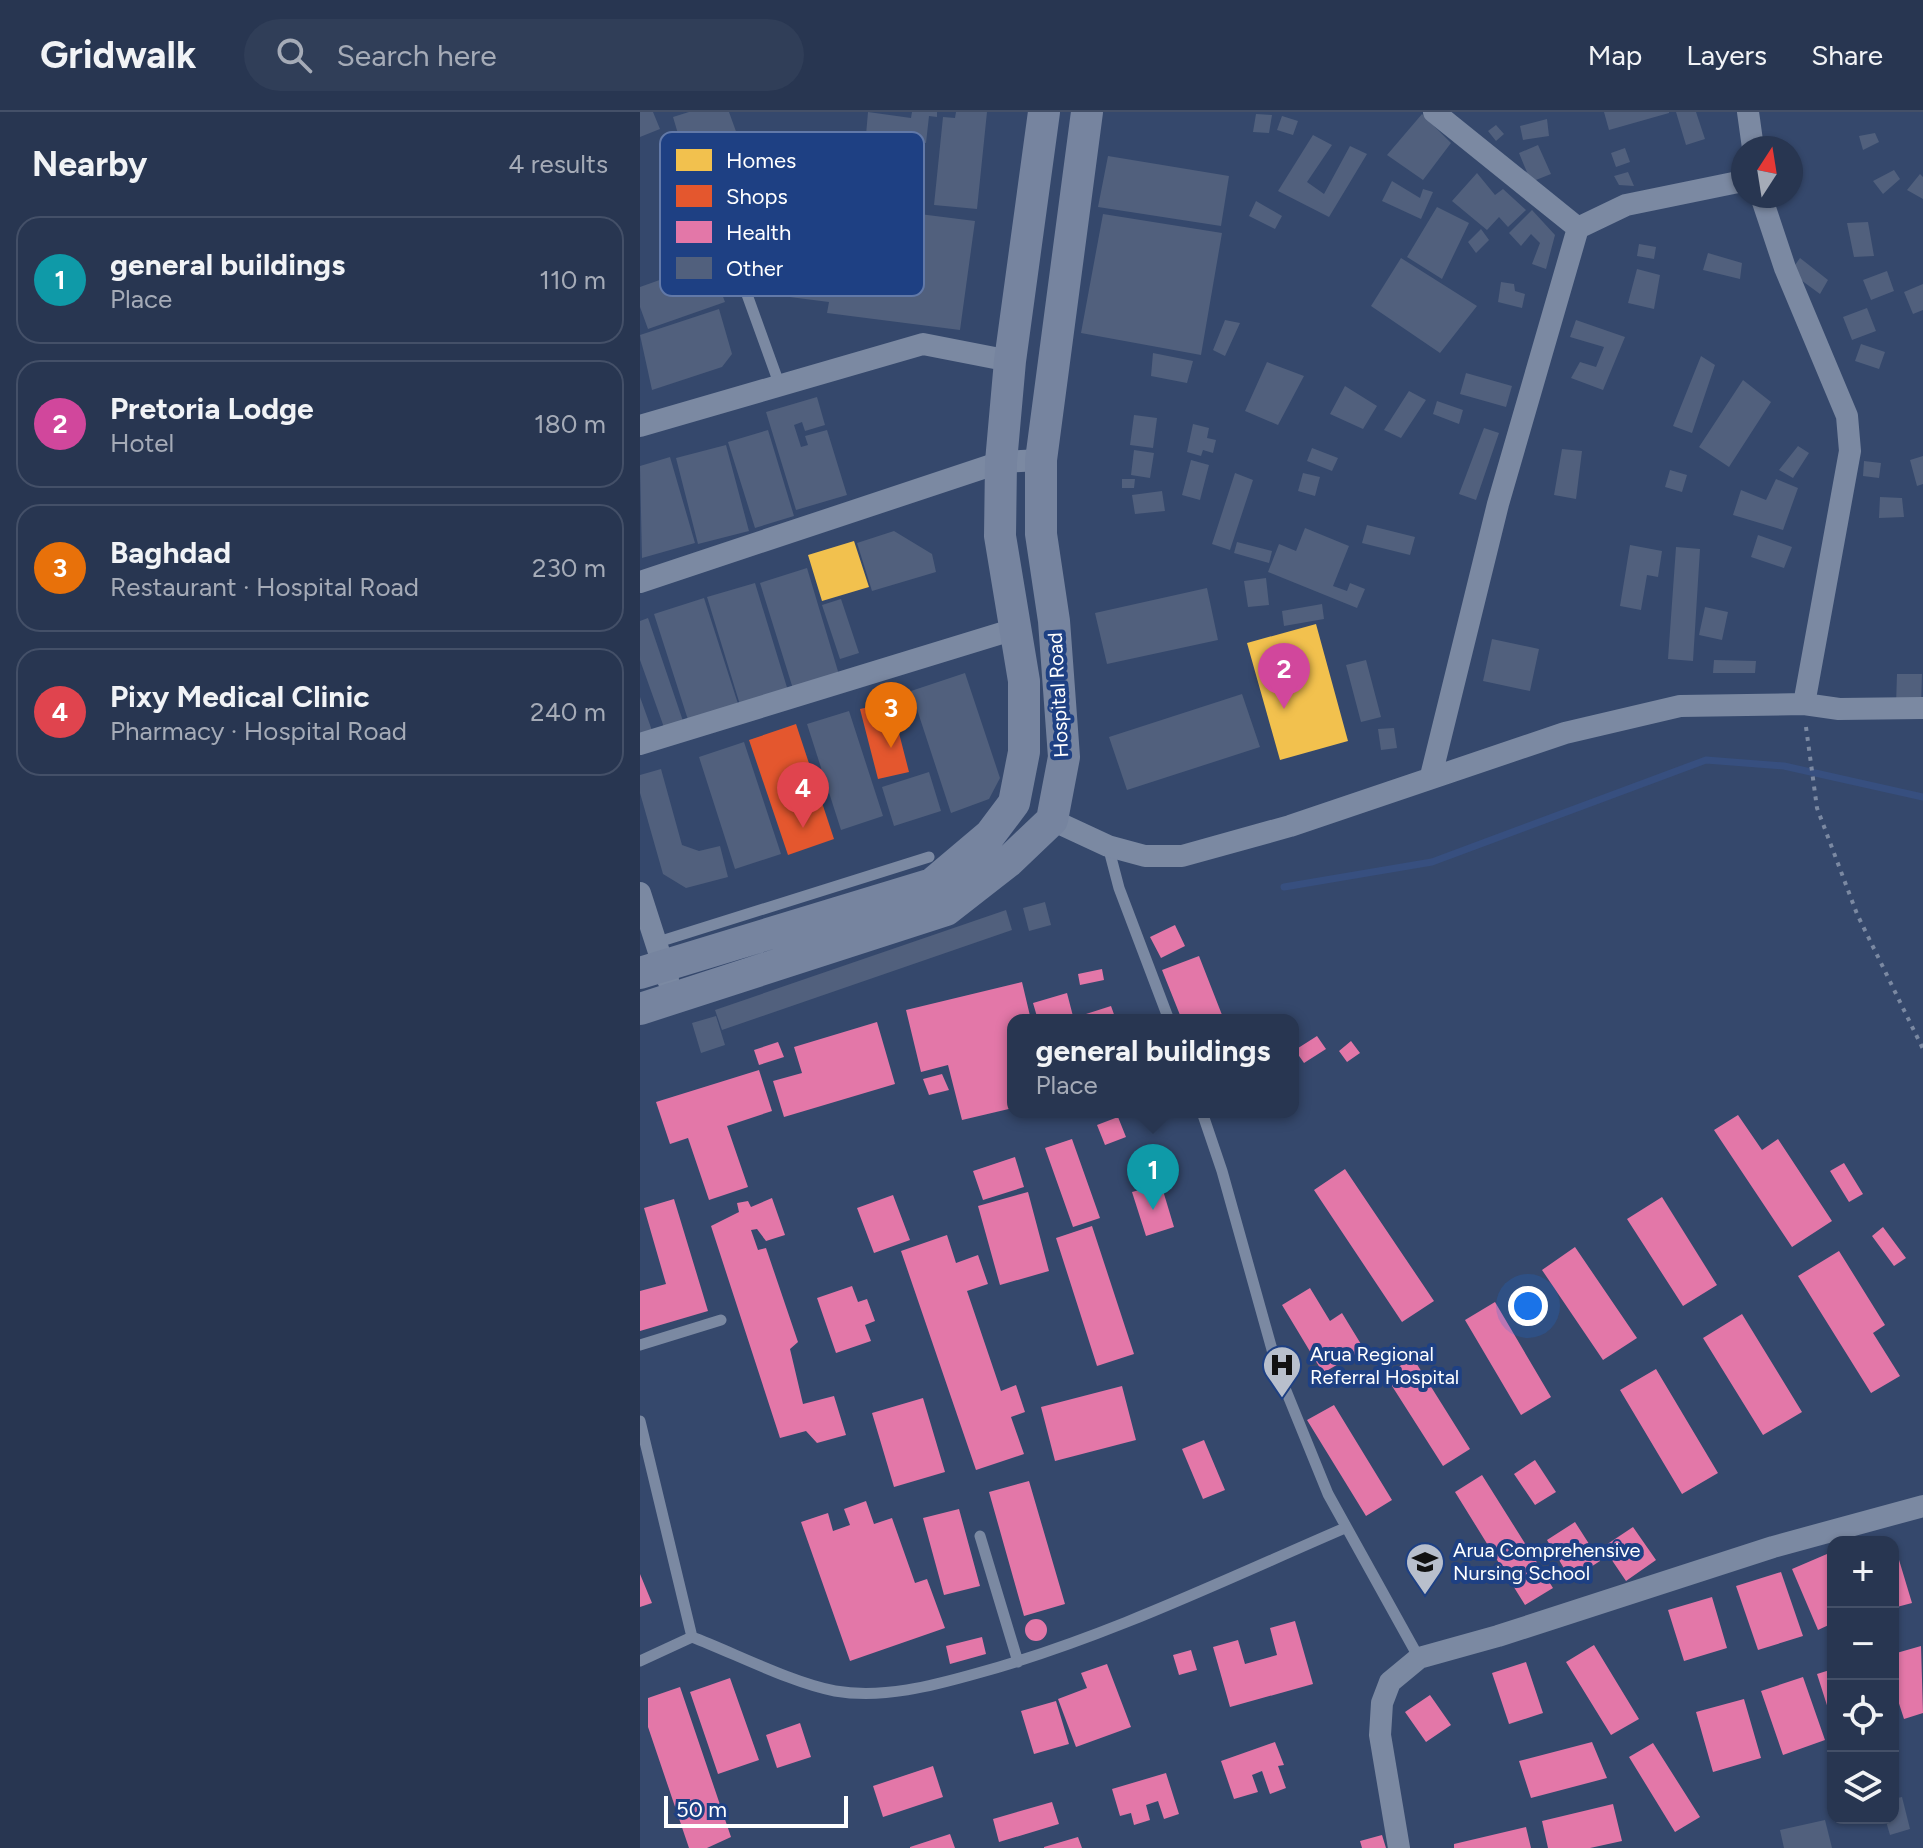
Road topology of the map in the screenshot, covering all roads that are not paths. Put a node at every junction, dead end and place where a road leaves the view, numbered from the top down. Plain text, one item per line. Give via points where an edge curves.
1 (1044, 112) edge
2 (1087, 112) edge
3 (1434, 112) edge
4 (1748, 112) edge
5 (1751, 136) edge
6 (1731, 183) edge
7 (1765, 208) edge
8 (1578, 228) junction
9 (748, 296) edge
10 (1010, 361) junction
11 (780, 386) junction
12 (640, 426) edge
13 (1041, 460) junction
14 (1001, 462) junction
15 (640, 582) edge
16 (1015, 629) junction
17 (1804, 704) junction
18 (1923, 708) edge
19 (640, 744) edge
20 (1431, 776) junction
21 (1052, 820) junction
22 (1108, 846) junction
23 (929, 857) dead end
24 (640, 893) edge
25 (653, 961) edge
26 (675, 998) junction
27 (640, 1009) edge
28 (1167, 1014) edge
29 (1204, 1118) edge
30 (721, 1320) dead end
31 (640, 1345) edge
32 (640, 1421) edge
33 (1923, 1506) edge
34 (1345, 1528) junction
35 (980, 1536) dead end
36 (692, 1637) junction
37 (1419, 1658) junction
38 (640, 1661) edge
39 (1018, 1662) junction
40 (1399, 1848) edge

1 - 10 main road, Hospital Road
2 - 13 main road, Hospital Road
3 - 8 street
4 - 5 street
6 - 8 street via 1626,205
7 - 17 street via 1847,416 1850,451
8 - 20 street via 1498,504
9 - 11 lane
10 - 11 street via 923,344
10 - 14 main road, Hospital Road
11 - 12 street
13 - 14 street
13 - 21 main road, Hospital Road via 1041,534 1054,621 1064,757
14 - 15 street
14 - 16 main road, Hospital Road via 1000,536
16 - 19 street
16 - 25 main road, Hospital Road via 1024,681 1024,752 1014,803 990,835 932,884
17 - 18 street
17 - 20 street via 1680,706 1565,733
20 - 22 street via 1290,826 1182,856 1145,856
21 - 22 street
21 - 26 main road via 946,910
22 - 28 lane
23 - 25 lane
24 - 25 street
25 - 26 street
26 - 27 main road
29 - 34 lane via 1278,1371
30 - 31 lane
32 - 36 lane
33 - 37 street via 1773,1547
34 - 37 lane
34 - 39 lane via 1112,1629
35 - 39 lane
36 - 38 lane
36 - 39 lane via 833,1690 874,1694
37 - 40 street via 1390,1682 1382,1703 1380,1735

